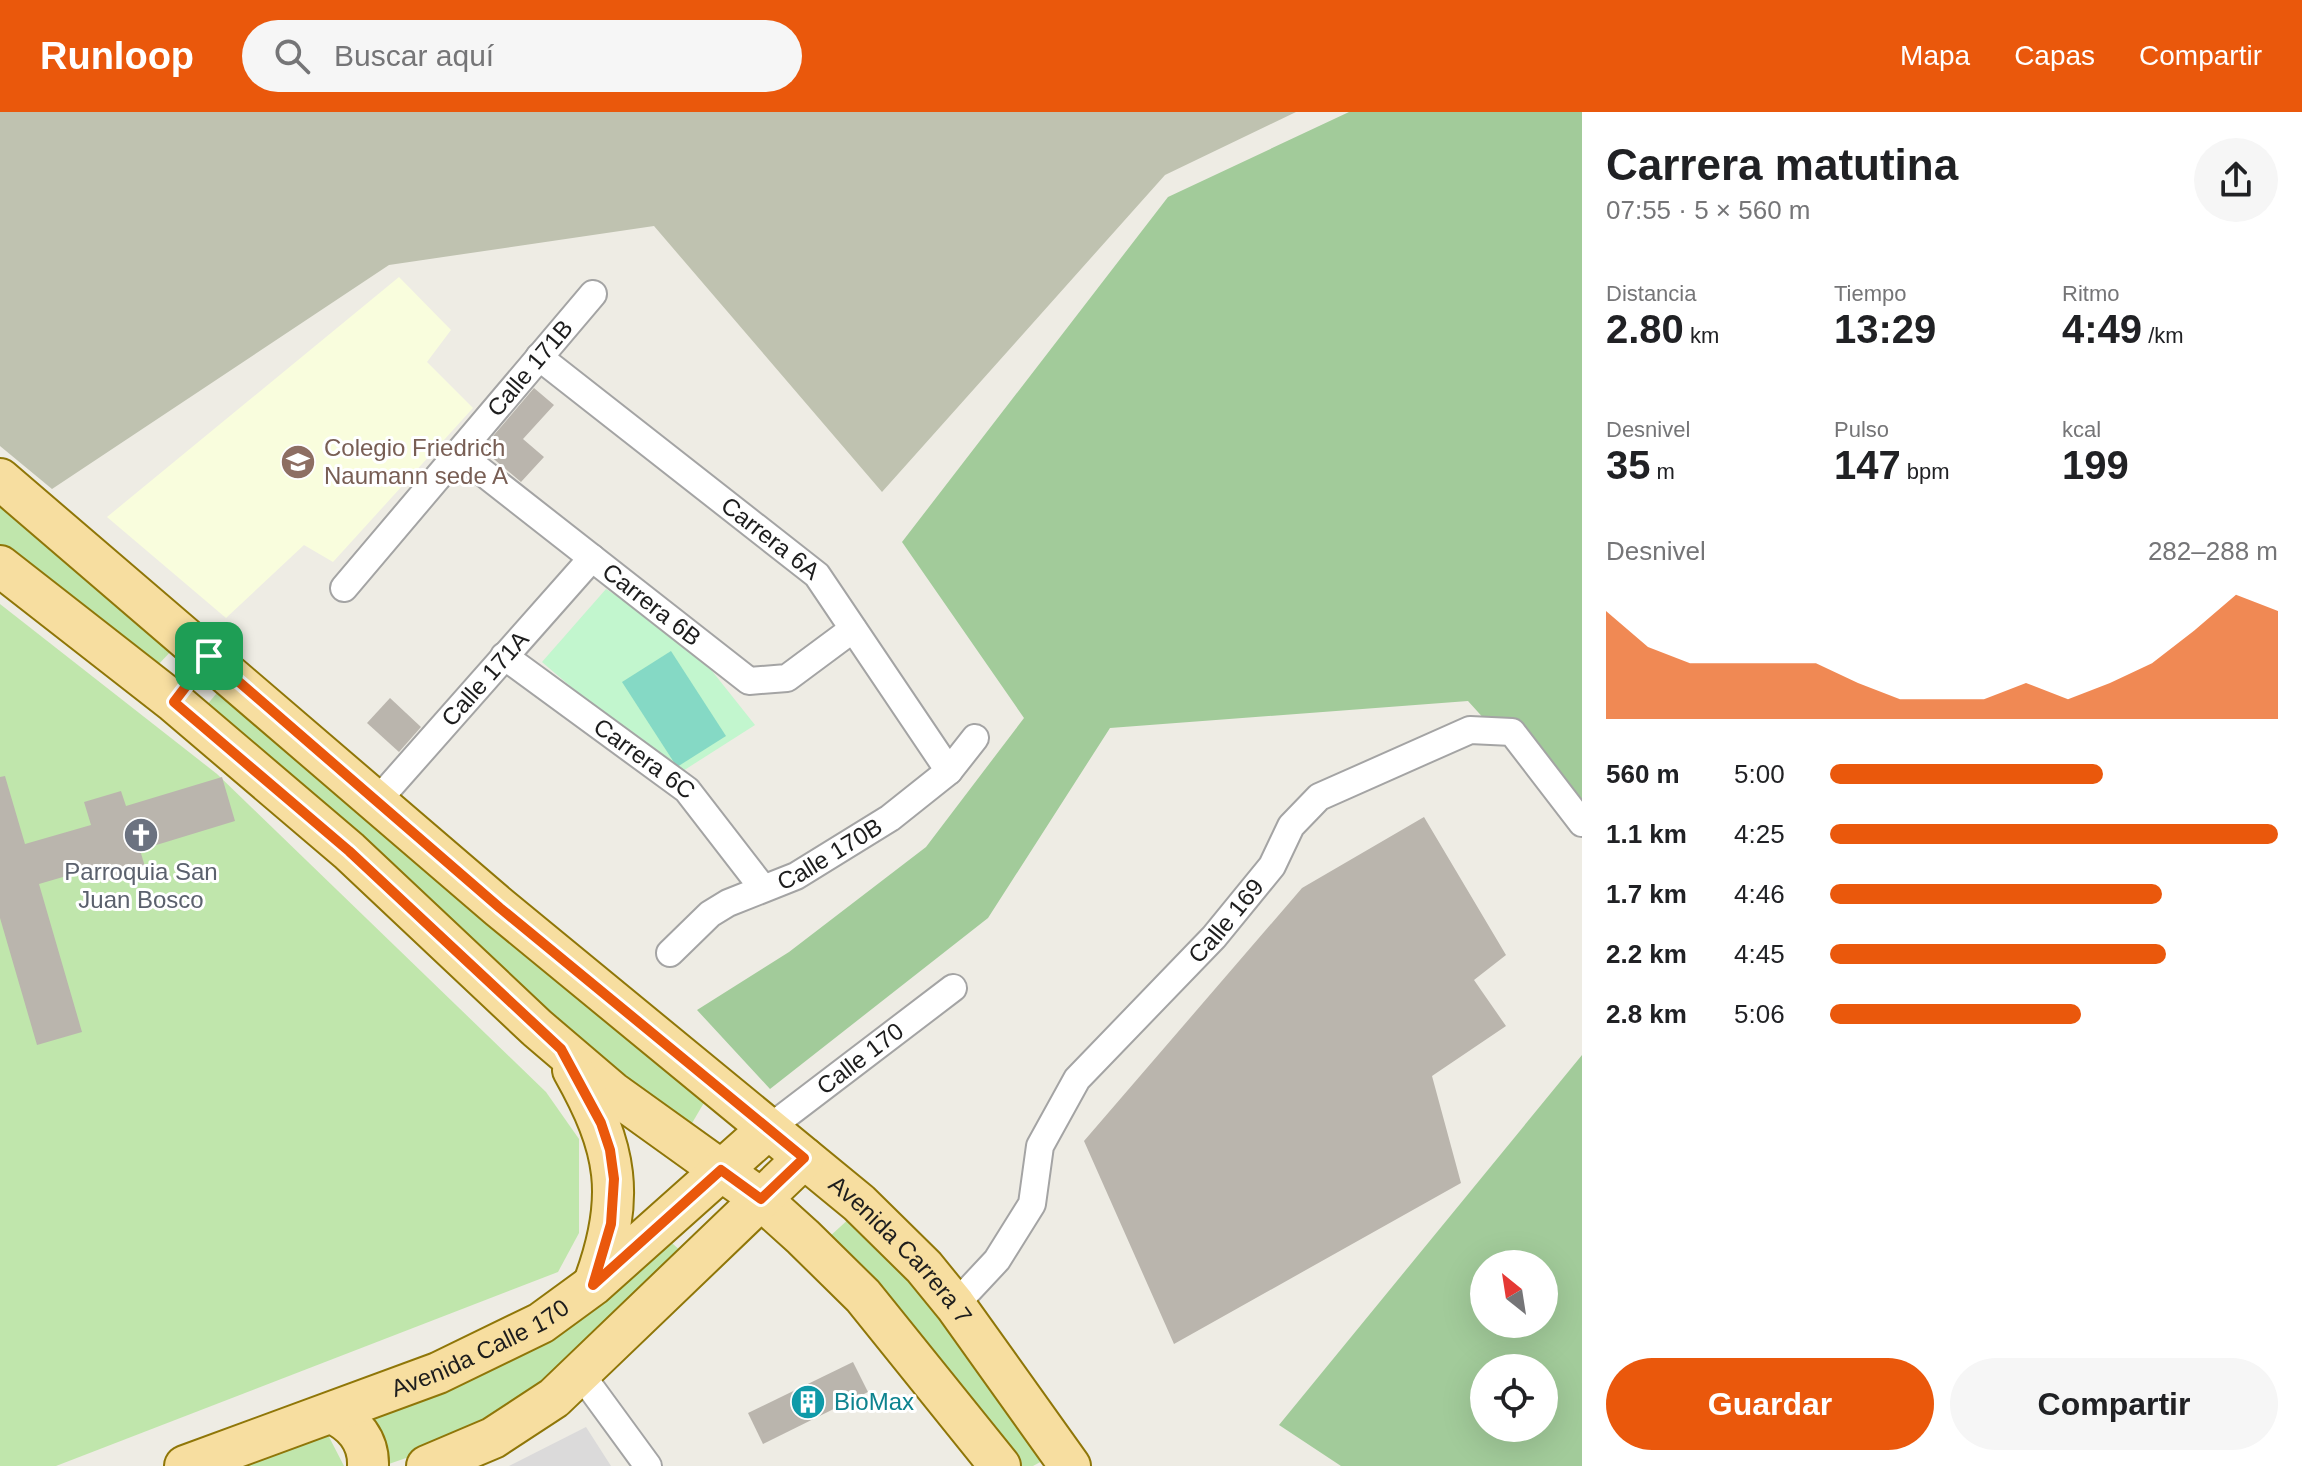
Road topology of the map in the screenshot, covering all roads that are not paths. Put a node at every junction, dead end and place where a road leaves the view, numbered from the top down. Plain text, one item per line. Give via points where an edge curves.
1 (593, 294) dead end
2 (539, 357) junction
3 (458, 453) junction
4 (0, 479) edge
5 (592, 558) junction
6 (0, 566) edge
7 (344, 588) dead end
8 (853, 629) junction
9 (209, 656) junction
10 (504, 656) junction
11 (174, 702) junction
12 (975, 738) dead end
13 (949, 771) junction
14 (378, 800) junction
15 (1582, 823) edge
16 (762, 887) junction
17 (670, 953) dead end
18 (953, 988) dead end
19 (561, 1049) junction
20 (768, 1129) junction
21 (804, 1158) junction
22 (721, 1170) junction
23 (761, 1199) junction
24 (593, 1285) junction
25 (955, 1305) junction
26 (580, 1373) junction
27 (332, 1413) junction
28 (185, 1466) edge
29 (368, 1466) edge
30 (427, 1466) edge
31 (648, 1466) edge
32 (1000, 1466) edge
33 (1070, 1466) edge

1 - 2 street, Calle 171B
2 - 3 street, Calle 171B
2 - 8 street, Carrera 6A via 817,575
3 - 5 street, Carrera 6B
3 - 7 street, Calle 171B
4 - 9 main road, Avenida Carrera 7
5 - 8 street, Carrera 6B via 749,681 787,678
5 - 10 street, Calle 171A
6 - 11 main road
8 - 13 street, Carrera 6A
9 - 11 main road
9 - 14 main road, Avenida Carrera 7
10 - 14 street, Calle 171A
10 - 16 street, Carrera 6C via 687,790
11 - 19 main road via 349,851
12 - 13 street, Calle 170B
13 - 16 street, Calle 170B via 890,818 796,876
14 - 20 main road, Avenida Carrera 7
15 - 25 street, Calle 169 via 1512,732 1470,730 1319,797 1291,826 1272,866 1214,937 1077,1079 1040,1146 1032,1204 997,1260
16 - 17 street, Calle 170B via 710,914
18 - 20 street, Calle 170
19 - 22 main road
19 - 24 main road via 601,1123 614,1179 611,1224
20 - 21 main road, Avenida Carrera 7
20 - 22 main road, Avenida Calle 170
21 - 23 main road
21 - 25 main road, Avenida Carrera 7 via 883,1225
22 - 23 main road
22 - 24 main road, Avenida Calle 170
23 - 26 main road
23 - 32 main road via 863,1296
24 - 27 main road, Avenida Calle 170 via 541,1323 475,1358
25 - 33 main road, Avenida Carrera 7
26 - 30 main road via 511,1428
26 - 31 street
27 - 28 main road, Avenida Calle 170
27 - 29 main road via 361,1437

